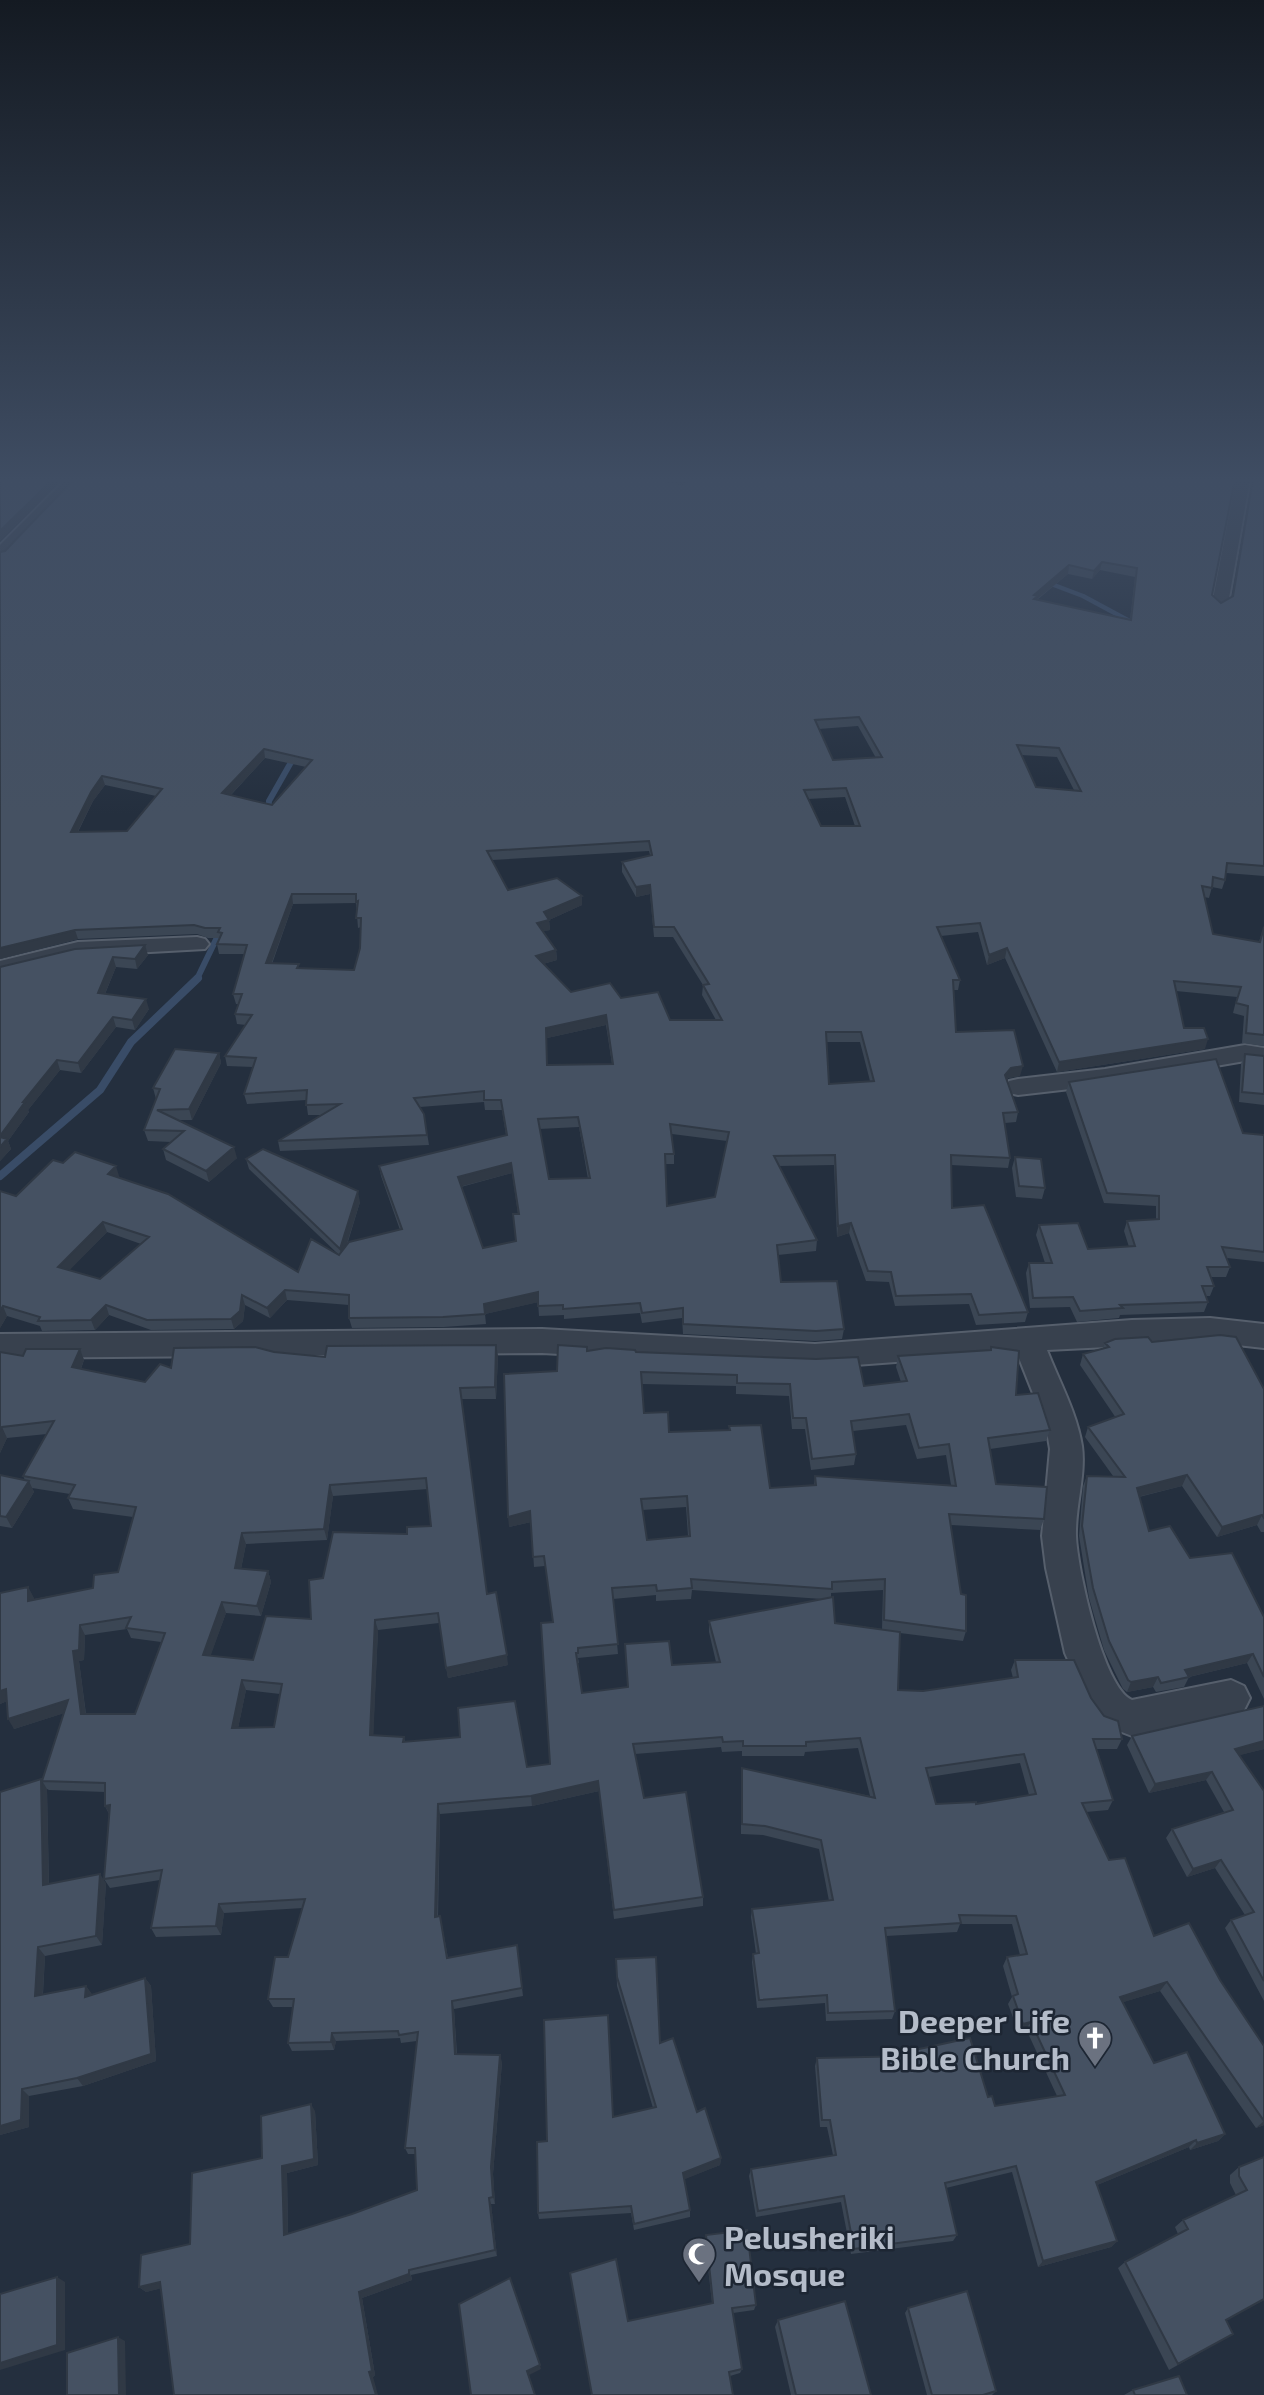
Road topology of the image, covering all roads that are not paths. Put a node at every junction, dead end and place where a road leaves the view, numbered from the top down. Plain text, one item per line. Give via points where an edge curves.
1 (1223, 591) edge
2 (1220, 604) edge
3 (197, 944) dead end
4 (0, 968) edge
5 (1264, 1056) edge
6 (1018, 1087) dead end
7 (1264, 1336) edge
8 (1027, 1340) junction
9 (0, 1346) edge
10 (1231, 1698) dead end

1 - 2 street
3 - 4 street via 78,949
5 - 6 street via 1245,1053
7 - 8 street via 1210,1330
8 - 9 street via 815,1356 542,1341
8 - 10 street via 1062,1426 1066,1449 1059,1536 1063,1568 1083,1653 1102,1695 1114,1711 1132,1717

